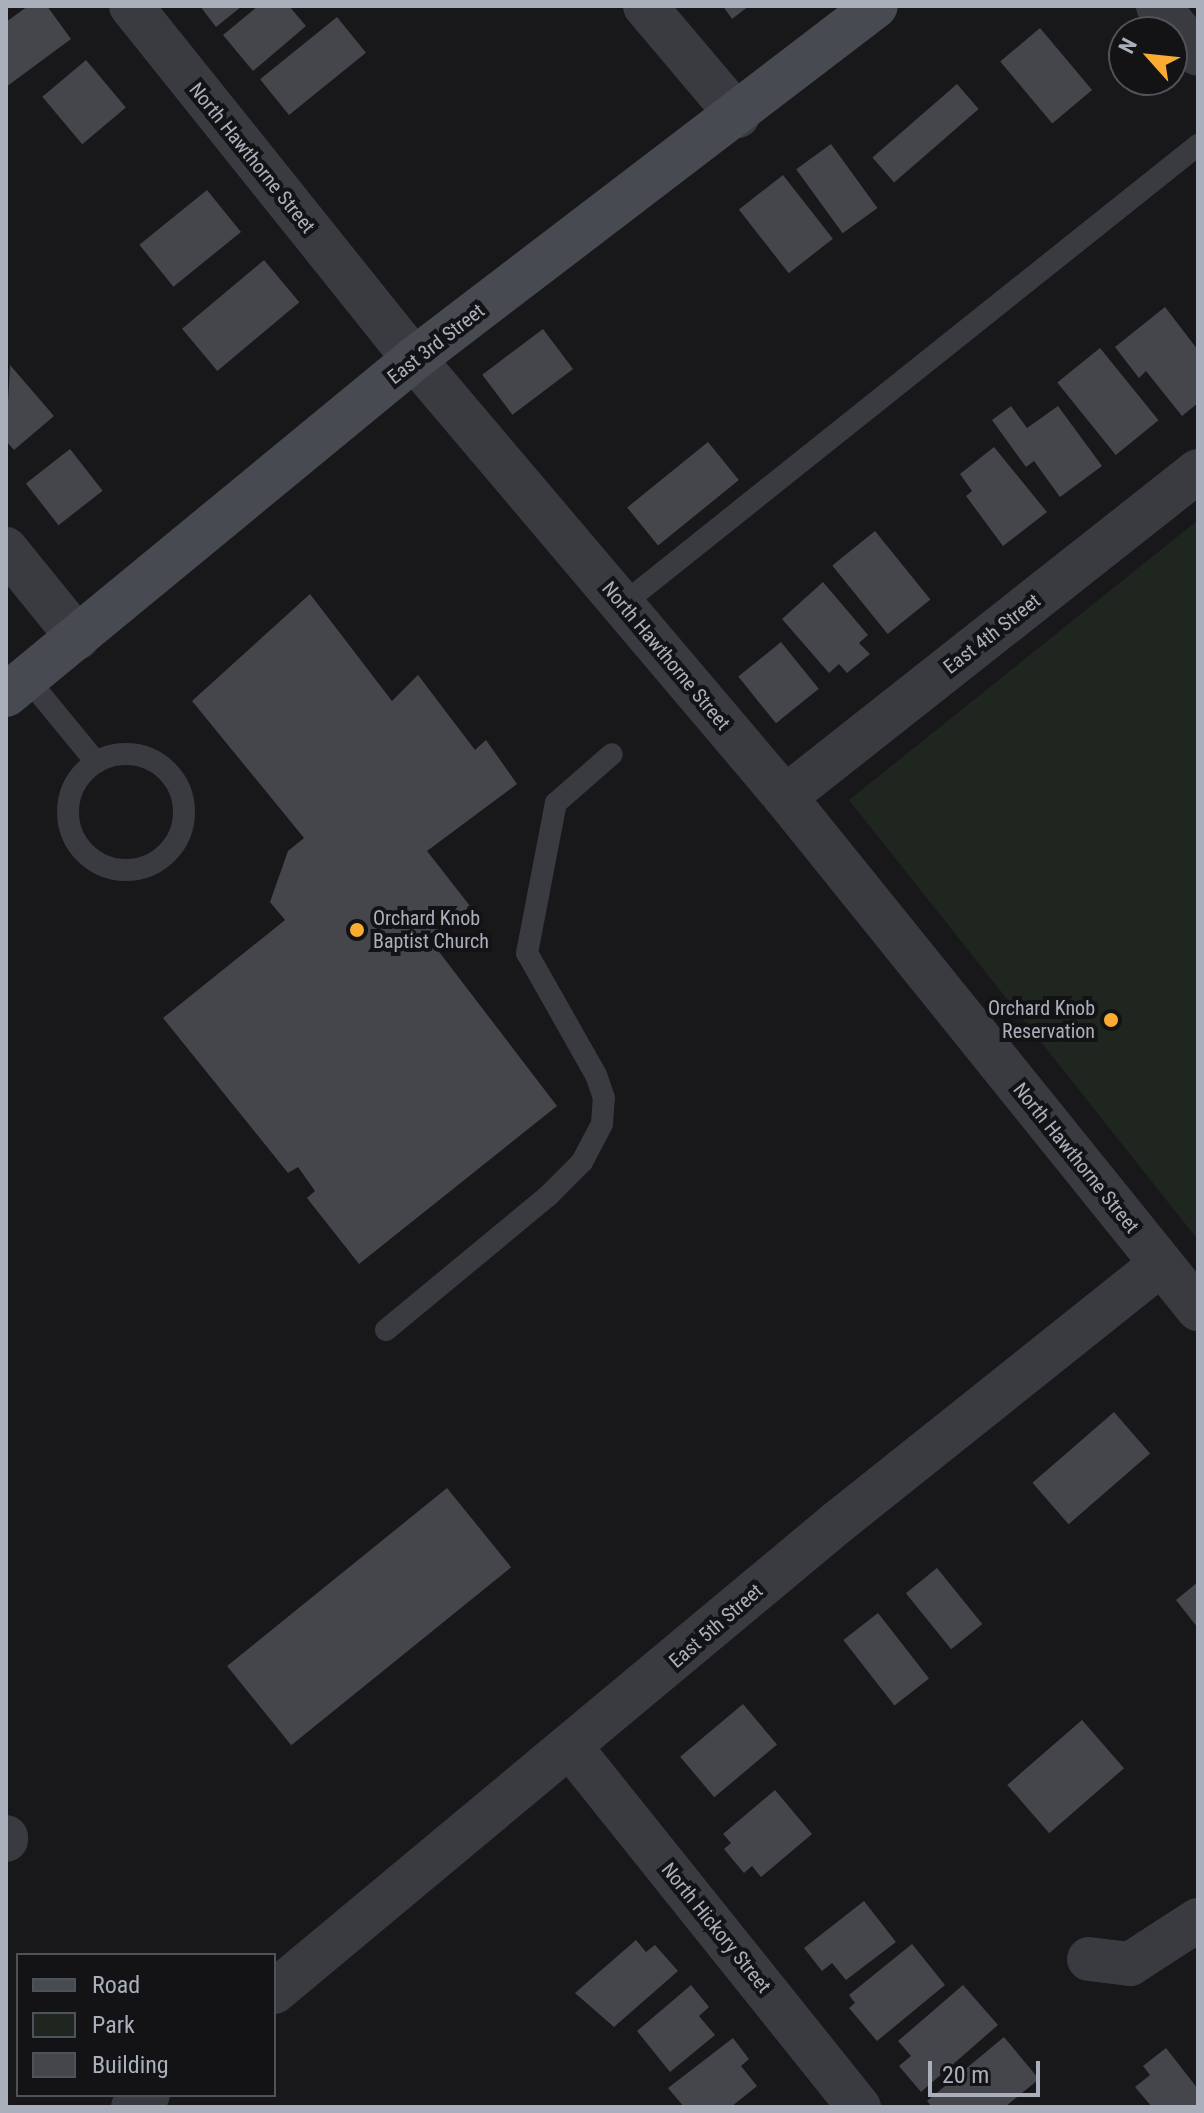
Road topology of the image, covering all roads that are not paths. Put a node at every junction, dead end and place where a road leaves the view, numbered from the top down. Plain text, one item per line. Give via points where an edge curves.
1 (131, 6) edge
2 (645, 6) edge
3 (876, 6) edge
4 (1158, 6) edge
5 (1198, 54) edge
6 (738, 116) junction
7 (1198, 145) edge
8 (414, 359) junction
9 (1198, 471) edge
10 (6, 549) edge
11 (623, 604) junction
12 (78, 638) junction
13 (17, 686) edge
14 (612, 754) dead end
15 (96, 762) junction
16 (785, 797) junction
17 (1161, 1264) junction
18 (1198, 1309) edge
19 (386, 1330) dead end
20 (572, 1749) junction
21 (1198, 1920) edge
22 (1089, 1959) dead end
23 (276, 1990) edge
24 (859, 2107) edge

1 - 8 street, North Hawthorne Street
2 - 6 street
3 - 6 main road, East 3rd Street
4 - 5 street
6 - 8 main road, East 3rd Street
7 - 11 lane
8 - 11 street, North Hawthorne Street
8 - 12 main road, East 3rd Street
9 - 16 street, East 4th Street
10 - 12 street
11 - 16 street, North Hawthorne Street
12 - 13 main road, East 3rd Street
13 - 15 lane
14 - 19 lane via 556,803 527,953 596,1075 604,1098 602,1124 582,1162 548,1196
15 - 15 lane via 69,798 76,842 112,869 156,863 183,827 176,782 141,755
16 - 17 street, North Hawthorne Street
17 - 18 street, North Hawthorne Street
17 - 20 street, East 5th Street via 838,1522
20 - 23 street, East 5th Street
20 - 24 street, North Hickory Street
21 - 22 street via 1130,1964

